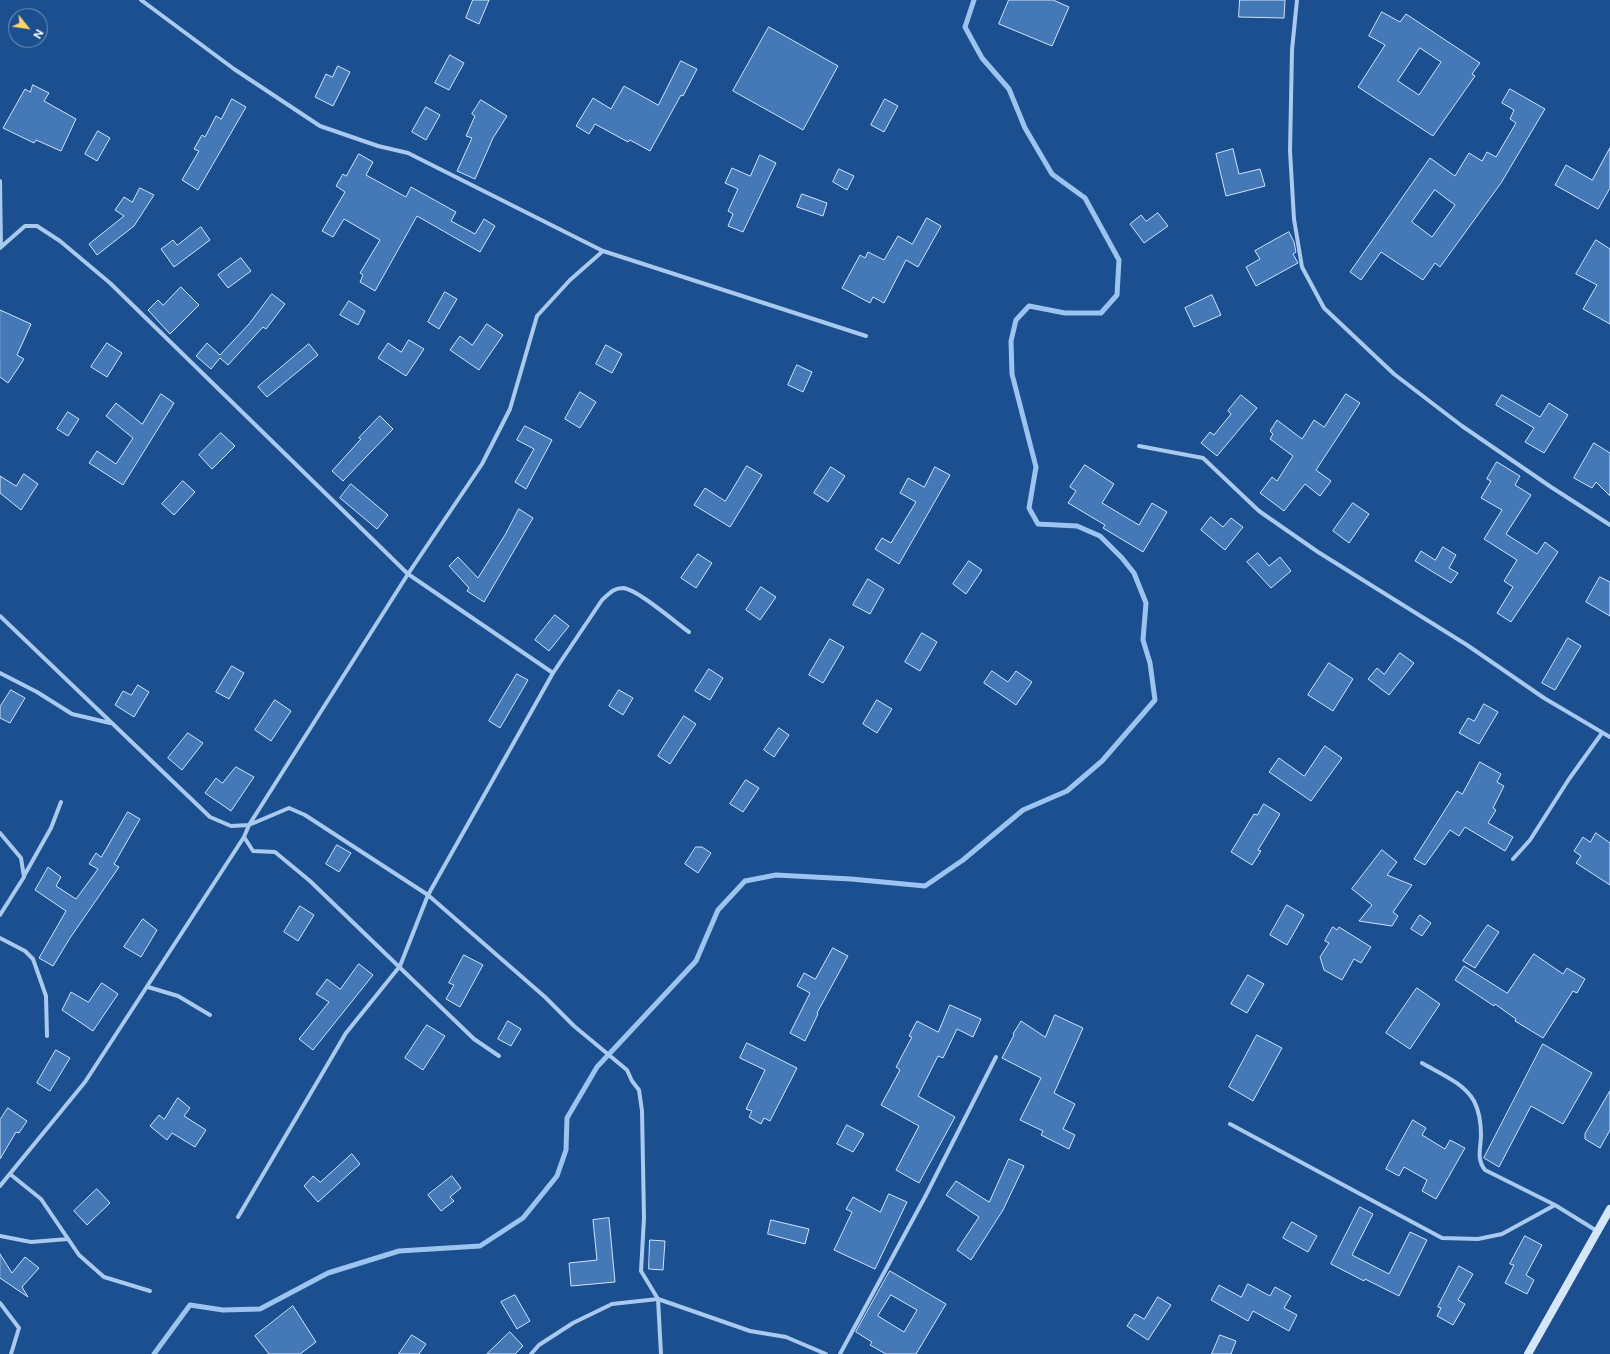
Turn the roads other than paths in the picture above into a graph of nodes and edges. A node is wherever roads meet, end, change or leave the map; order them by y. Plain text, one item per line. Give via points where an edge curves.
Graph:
1 (141, 0) edge
2 (1297, 0) edge
3 (0, 181) edge
4 (0, 248) edge
5 (603, 251) junction
6 (866, 336) dead end
7 (1139, 446) dead end
8 (1610, 525) edge
9 (408, 574) junction
10 (0, 616) edge
11 (688, 632) dead end
12 (0, 673) edge
13 (553, 673) junction
14 (111, 723) junction
15 (1602, 733) junction
16 (1610, 737) edge
17 (61, 802) dead end
18 (249, 825) junction
19 (0, 833) edge
20 (244, 837) junction
21 (1513, 859) dead end
22 (24, 877) junction
23 (428, 895) junction
24 (0, 915) edge
25 (0, 938) edge
26 (400, 966) junction
27 (148, 987) junction
28 (210, 1015) dead end
29 (47, 1036) dead end
30 (499, 1056) dead end
31 (996, 1057) dead end
32 (1422, 1063) dead end
33 (1230, 1124) dead end
34 (10, 1174) junction
35 (0, 1186) edge
36 (1555, 1205) junction
37 (1610, 1210) edge
38 (238, 1217) dead end
39 (1598, 1231) junction
40 (0, 1236) edge
41 (68, 1240) junction
42 (150, 1291) dead end
43 (658, 1299) junction
44 (0, 1303) edge
45 (11, 1354) edge
46 (531, 1354) edge
47 (661, 1354) edge
48 (826, 1354) edge
49 (840, 1354) edge
50 (1528, 1354) edge

1 - 5 street via 234,69 320,126 408,154
2 - 8 street via 1292,50 1290,151 1294,218 1302,267 1324,308 1394,374 1462,426
3 - 4 street
4 - 9 street via 25,226 37,226 60,241 110,283
5 - 6 street
5 - 9 street via 570,280 537,316 510,409 482,464
7 - 15 street via 1202,458 1259,511 1298,538
9 - 13 street
9 - 18 street
10 - 14 street
11 - 13 street via 636,594 624,588 612,590 602,600
12 - 14 street via 72,714
13 - 23 street
14 - 18 street via 210,817 231,826
15 - 16 street
15 - 21 street via 1530,840
17 - 22 street via 51,828
18 - 20 street
18 - 23 street via 289,808 305,815
19 - 22 street via 21,858
20 - 26 street via 253,851 275,852 310,881
20 - 27 street
22 - 24 street
23 - 26 street
23 - 43 street via 627,1070 639,1090 642,1111 644,1211 641,1271
25 - 29 street via 25,951 33,959 46,996
26 - 30 street via 474,1039
26 - 38 street via 346,1033
27 - 28 street via 178,996
27 - 34 street via 85,1082
31 - 49 street
32 - 36 street via 1459,1085 1473,1100 1479,1115 1481,1165 1485,1170
33 - 36 street via 1442,1238 1478,1239 1502,1234
34 - 35 street
34 - 41 street via 41,1199
36 - 39 street
37 - 39 main road
39 - 50 main road
40 - 41 street via 31,1242
41 - 42 street via 78,1255 104,1277
43 - 46 street via 612,1304 573,1323 539,1345
43 - 47 street
43 - 48 street via 750,1331 786,1337
44 - 45 street via 19,1328

